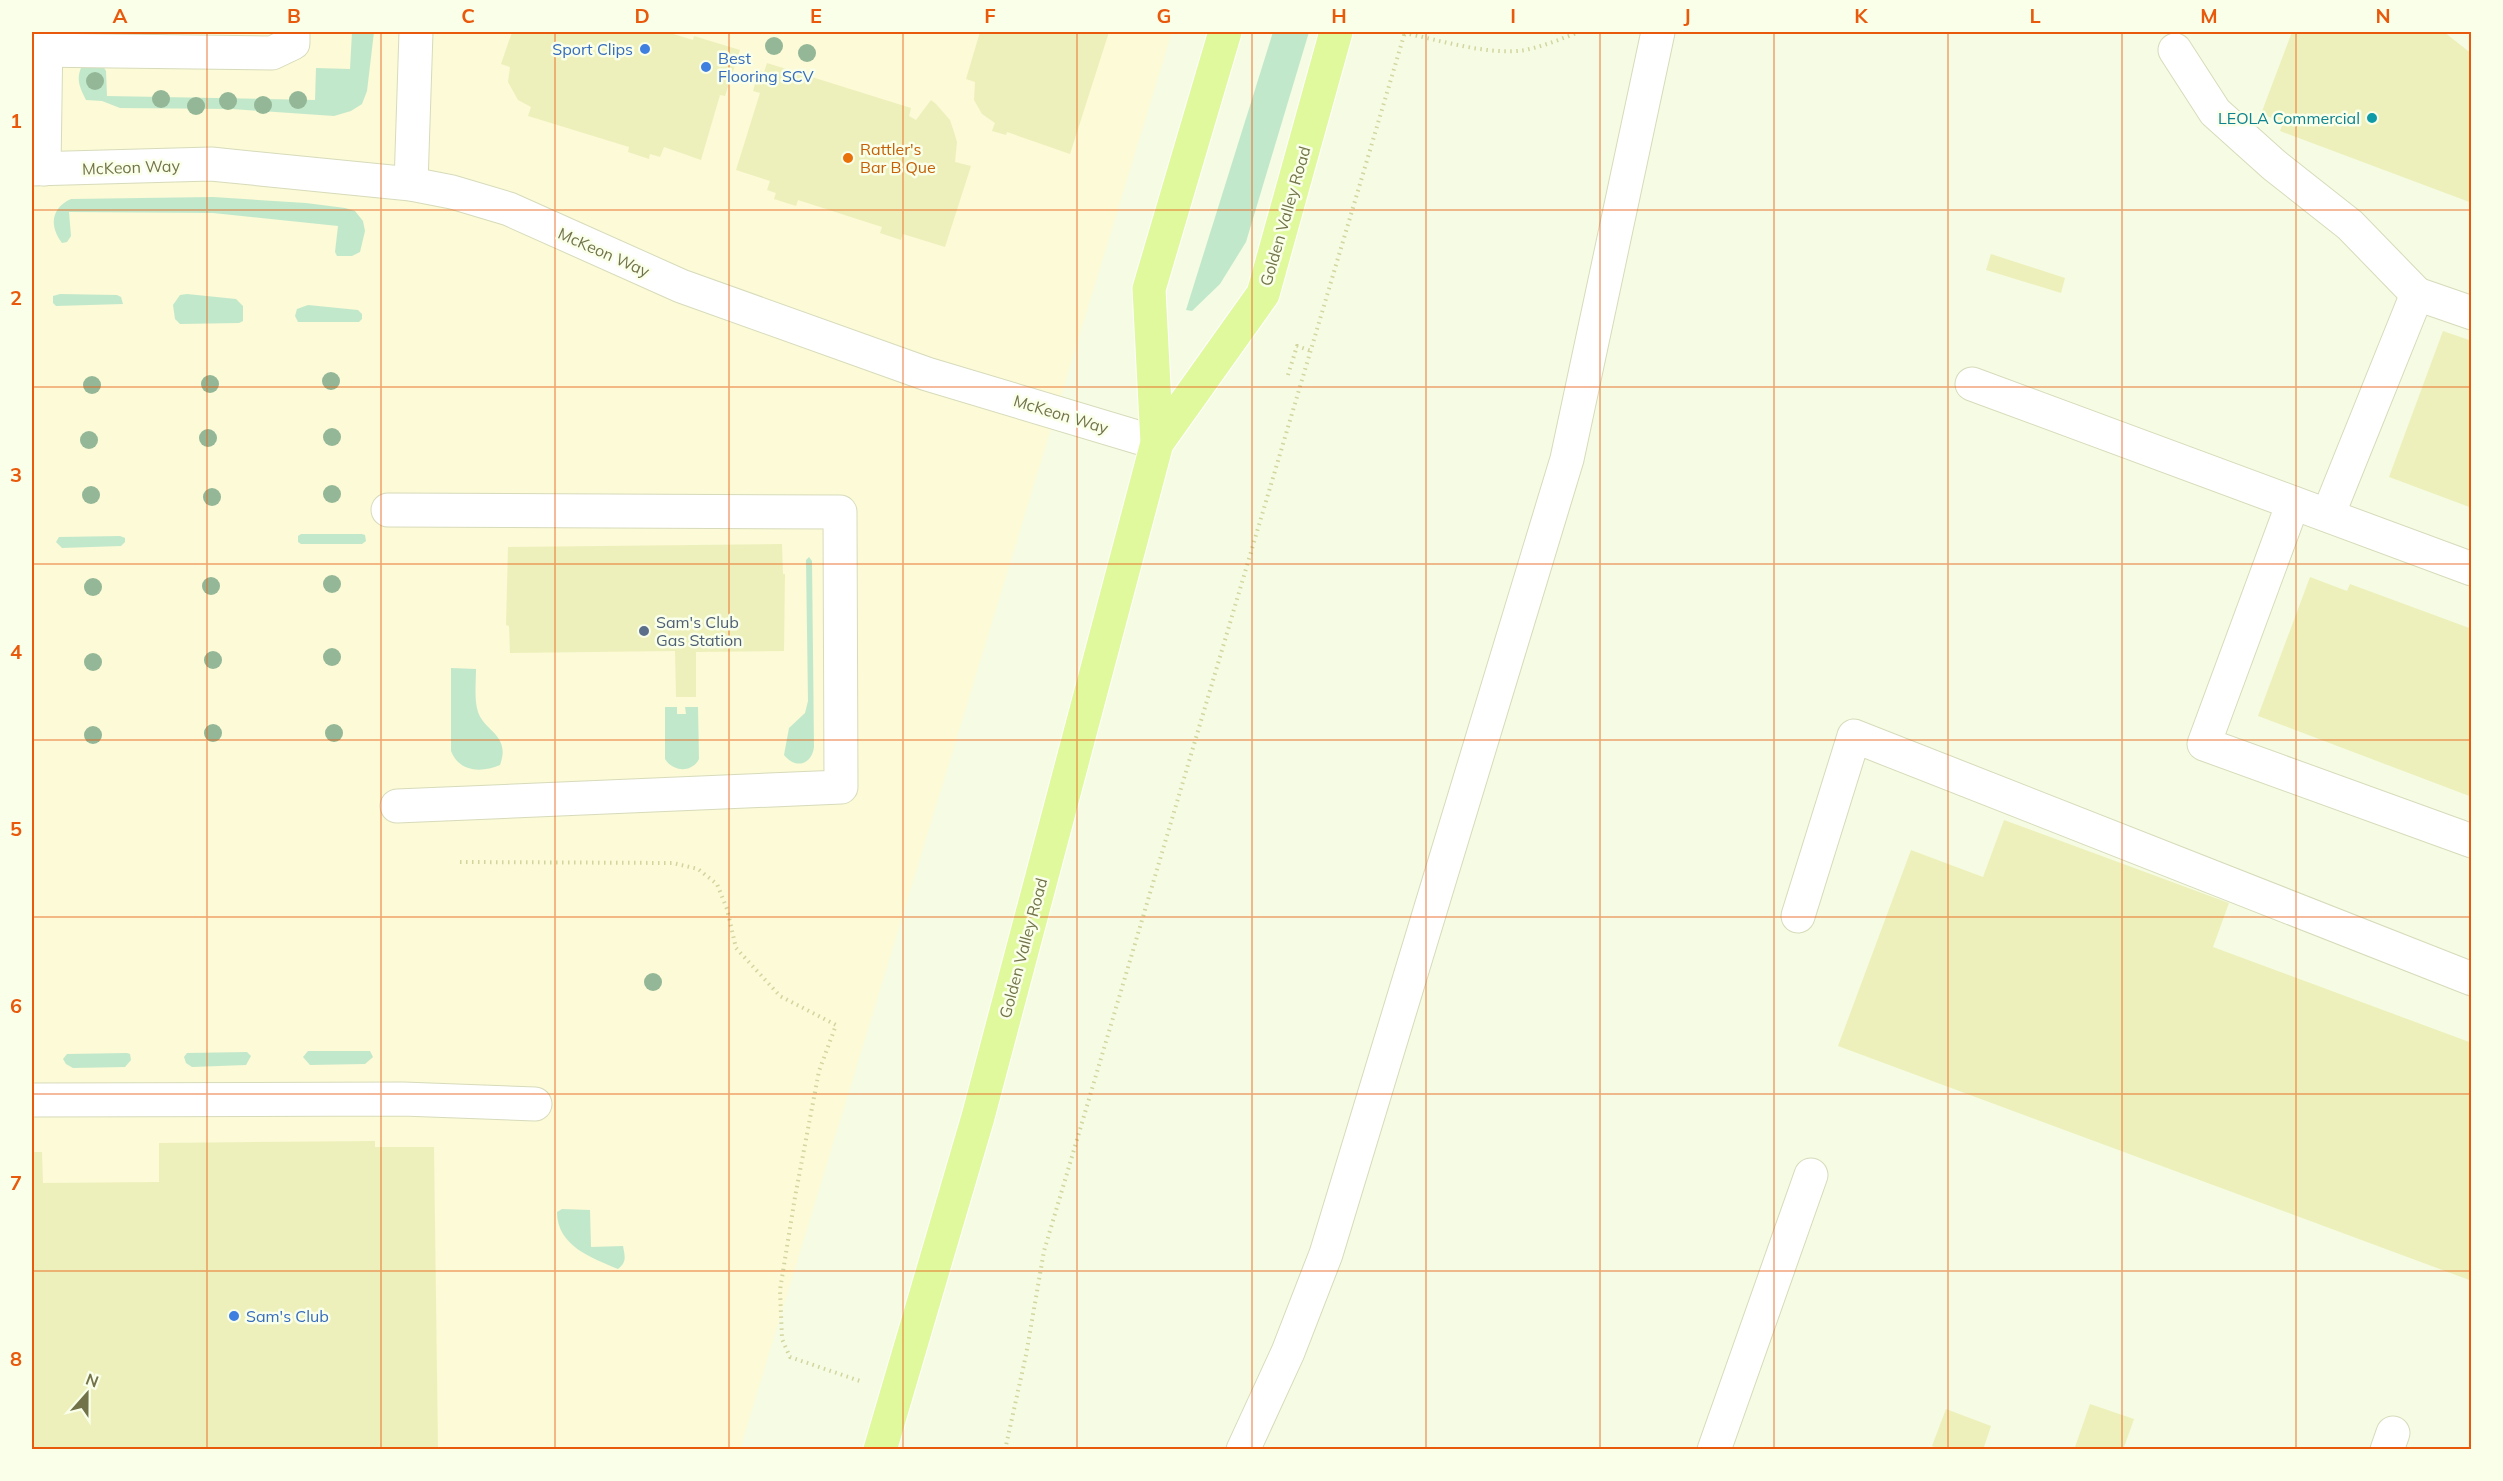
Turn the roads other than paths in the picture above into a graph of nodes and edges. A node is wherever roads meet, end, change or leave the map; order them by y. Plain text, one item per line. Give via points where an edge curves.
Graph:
1 (293, 32) edge
2 (416, 32) edge
3 (1225, 32) edge
4 (1336, 32) edge
5 (1658, 32) edge
6 (41, 44) edge
7 (2175, 50) dead end
8 (38, 169) edge
9 (411, 184) junction
10 (2417, 294) junction
11 (2472, 313) edge
12 (1972, 384) dead end
13 (1157, 443) junction
14 (2293, 503) junction
15 (388, 510) dead end
16 (2328, 515) junction
17 (2472, 569) edge
18 (397, 806) dead end
19 (2472, 842) edge
20 (1798, 916) dead end
21 (2472, 979) edge
22 (32, 1100) edge
23 (535, 1104) dead end
24 (1811, 1175) dead end
25 (880, 1449) edge
26 (1243, 1449) edge
27 (1714, 1449) edge

1 - 6 street via 293,43 272,53
2 - 9 street
3 - 13 main road, Golden Valley Road via 1149,289
4 - 13 main road, Golden Valley Road via 1263,294
5 - 26 street via 1567,459 1326,1254 1288,1352
6 - 8 street
7 - 10 street via 2215,112 2350,225
8 - 9 street, McKeon Way via 211,164
9 - 13 street, McKeon Way via 509,209 681,286 916,370
10 - 11 street
10 - 16 street
12 - 14 street
13 - 25 main road, Golden Valley Road via 978,1117
14 - 16 street
14 - 19 street via 2204,744
15 - 18 street via 840,512 841,787
16 - 17 street
20 - 21 street via 1854,736
22 - 23 street via 403,1099
24 - 27 street

